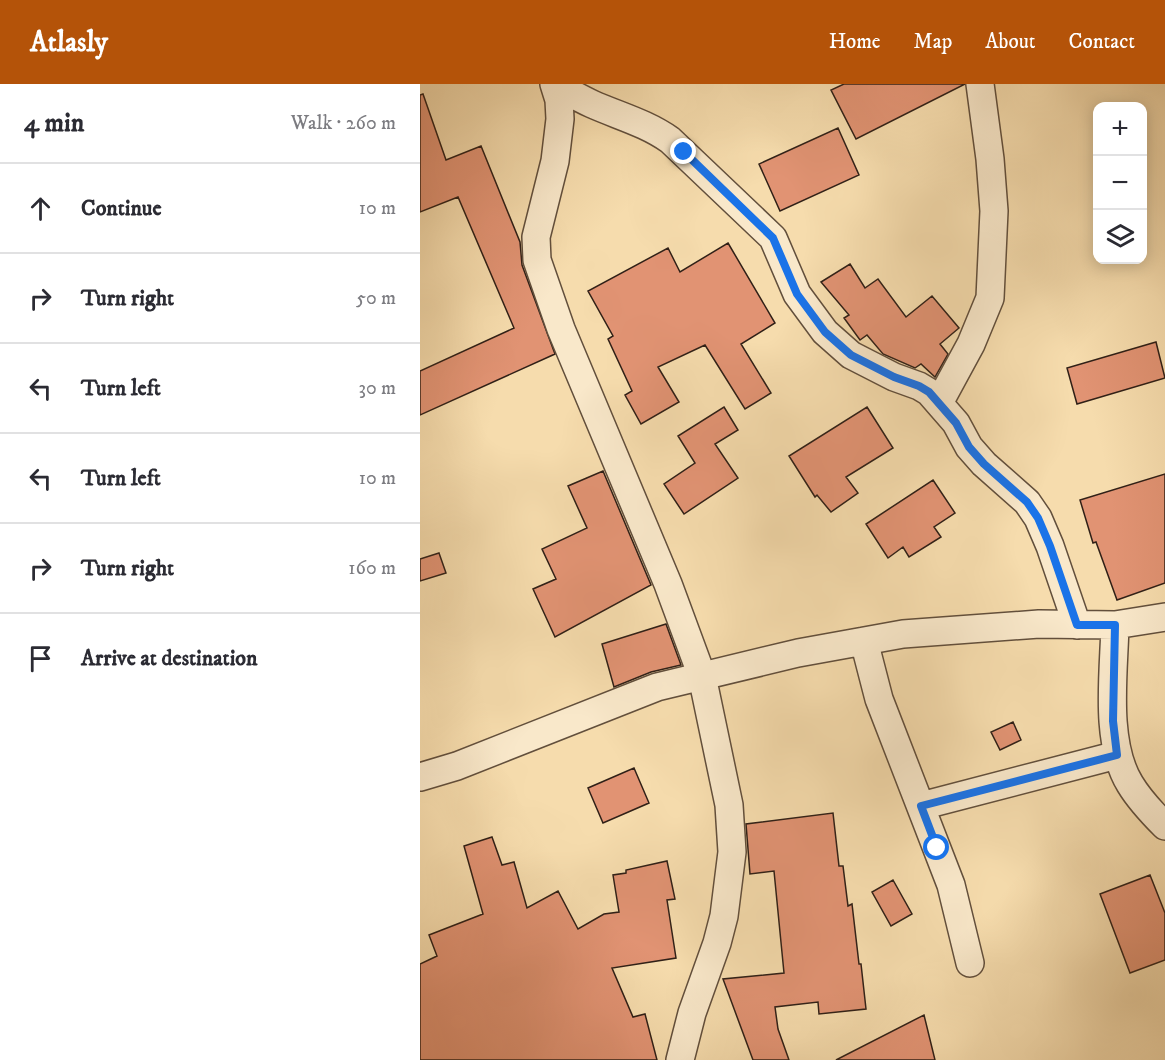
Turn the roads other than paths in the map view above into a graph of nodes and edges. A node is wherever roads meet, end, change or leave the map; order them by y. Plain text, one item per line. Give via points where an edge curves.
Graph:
1 (980, 84) edge
2 (939, 403) junction
3 (1165, 617) edge
4 (1077, 625) junction
5 (1115, 625) junction
6 (864, 642) junction
7 (702, 676) junction
8 (1117, 755) junction
9 (420, 777) edge
10 (921, 806) junction
11 (1165, 826) edge
12 (970, 963) dead end
13 (680, 1060) edge

1 - 2 street via 994,211 990,298 971,344
2 - 4 street via 969,447 1027,502 1038,518
2 - 7 street via 919,386 851,355 825,332 797,294 773,238 670,140 554,84 560,118 555,161 536,237 537,260 561,329 668,584
3 - 5 street
4 - 5 street
4 - 6 street via 973,628
5 - 8 street via 1113,721
6 - 7 street
6 - 10 street via 879,699
7 - 9 street via 657,687
7 - 13 street via 729,805 732,852 724,916
8 - 10 street
8 - 11 street via 1128,782
10 - 12 street via 951,885

